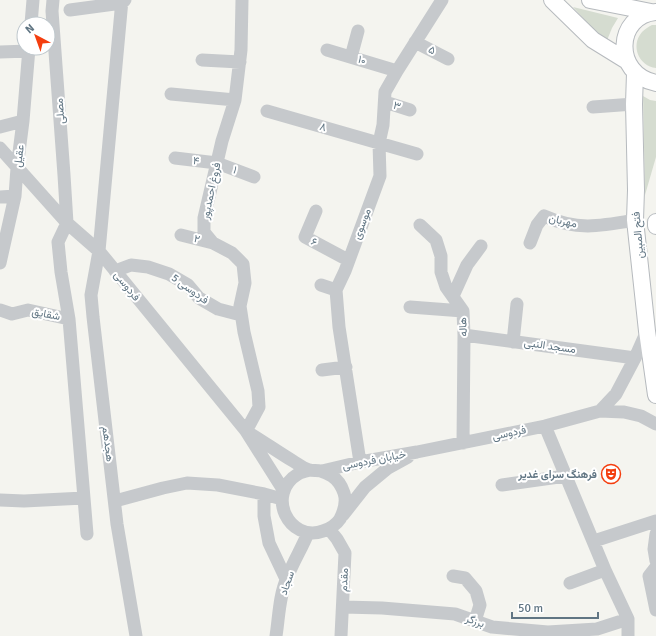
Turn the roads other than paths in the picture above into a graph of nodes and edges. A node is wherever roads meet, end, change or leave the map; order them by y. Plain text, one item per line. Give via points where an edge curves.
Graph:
1 (33, 0) edge
2 (53, 0) edge
3 (242, 0) edge
4 (442, 0) edge
5 (552, 0) edge
6 (590, 0) edge
7 (123, 1) edge
8 (615, 3) edge
9 (70, 10) dead end
10 (654, 12) edge
11 (32, 16) edge
12 (358, 31) dead end
13 (415, 42) junction
14 (328, 50) dead end
15 (16, 51) edge
16 (0, 52) edge
17 (28, 56) edge
18 (350, 57) junction
19 (448, 59) dead end
20 (202, 60) dead end
21 (240, 62) junction
22 (631, 67) junction
23 (397, 71) junction
24 (656, 82) edge
25 (171, 94) dead end
26 (235, 100) junction
27 (385, 102) junction
28 (634, 104) junction
29 (593, 107) dead end
30 (410, 110) dead end
31 (268, 111) dead end
32 (23, 121) junction
33 (0, 127) edge
34 (379, 143) junction
35 (0, 148) edge
36 (417, 154) dead end
37 (175, 158) dead end
38 (217, 163) junction
39 (17, 168) junction
40 (254, 177) dead end
41 (15, 196) junction
42 (0, 197) edge
43 (316, 211) dead end
44 (635, 220) junction
45 (656, 222) edge
46 (67, 223) junction
47 (420, 226) dead end
48 (656, 226) edge
49 (181, 235) dead end
50 (213, 243) junction
51 (530, 243) dead end
52 (480, 246) dead end
53 (99, 251) junction
54 (348, 260) junction
55 (0, 263) edge
56 (115, 271) junction
57 (321, 285) dead end
58 (336, 290) junction
59 (453, 296) junction
60 (517, 304) dead end
61 (410, 307) dead end
62 (0, 310) edge
63 (462, 311) junction
64 (241, 315) junction
65 (69, 319) junction
66 (647, 331) junction
67 (464, 335) junction
68 (513, 342) junction
69 (635, 358) junction
70 (346, 367) junction
71 (322, 370) dead end
72 (656, 395) edge
73 (600, 411) junction
74 (656, 424) edge
75 (545, 426) junction
76 (246, 431) junction
77 (463, 443) junction
78 (416, 452) junction
79 (360, 462) junction
80 (316, 471) junction
81 (566, 476) junction
82 (502, 486) dead end
83 (264, 494) junction
84 (283, 495) junction
85 (84, 498) junction
86 (0, 500) edge
87 (115, 501) junction
88 (656, 521) edge
89 (334, 525) junction
90 (308, 533) junction
91 (87, 534) dead end
92 (656, 534) edge
93 (594, 542) junction
94 (656, 561) edge
95 (656, 567) edge
96 (605, 570) junction
97 (453, 576) dead end
98 (286, 579) junction
99 (570, 584) dead end
100 (343, 607) junction
101 (656, 610) edge
102 (628, 619) junction
103 (474, 621) junction
104 (597, 632) edge
105 (564, 633) edge
106 (136, 636) edge
107 (276, 636) edge
108 (341, 636) edge
109 (628, 636) edge

1 - 11 street
2 - 46 street, مصلی
3 - 21 street, فروغ احمدپور
4 - 13 street, موسوی
5 - 22 main road via 593,40
6 - 8 main road
7 - 9 street
7 - 53 street, هجدهم
8 - 10 main road
10 - 22 main road, فتح المبین via 640,17 625,37 624,49
12 - 18 street
13 - 19 street, ۵
13 - 23 street, موسوی
14 - 18 street, ۱۰
15 - 16 street
17 - 32 street, عقیل
18 - 23 street, ۱۰
20 - 21 street
21 - 26 street, فروغ احمدپور
22 - 24 main road via 644,79
22 - 28 main road, فتح المبین
23 - 27 street, موسوی via 385,92
25 - 26 street
26 - 38 street, فروغ احمدپور
27 - 30 street, ۳
27 - 34 street, موسوی
28 - 29 street
28 - 44 main road, فتح المبین
31 - 34 street, ۸
32 - 33 street
32 - 39 street, عقیل
34 - 36 street
34 - 54 street, موسوی via 380,176
35 - 39 street, فردوسی
37 - 38 street, ۴
38 - 40 street, ۱
38 - 50 street, فروغ احمدپور via 204,218 204,232
39 - 41 street, عقیل
39 - 46 street, فردوسی
41 - 42 street
41 - 55 street, عقیل
43 - 54 street, ۶ via 305,237
44 - 51 street, مهربان via 576,226 544,216 537,224
44 - 66 main road, فتح المبین
45 - 48 main road, فتح المبین
46 - 53 street, فردوسی
46 - 65 street via 58,242
47 - 59 street, هاله via 436,240 441,256 441,272 446,287
49 - 50 street, ۲
50 - 64 street via 232,253 243,264 245,283 240,306
52 - 59 street via 467,265
53 - 56 street, فردوسی
53 - 87 street, هجدهم via 92,295 93,317
54 - 58 street, موسوی
56 - 64 street, 5 فردوسی via 132,265 169,274 188,285 199,298 218,309
56 - 76 street, فردوسی
57 - 58 street
58 - 70 street, موسوی
59 - 63 street, هاله
60 - 68 street
61 - 63 street
62 - 65 street, شقایق via 12,314 28,310
63 - 67 street, هاله
64 - 76 street via 258,391 259,407
65 - 85 street
66 - 69 street
66 - 72 main road, فتح المبین
67 - 68 street, مسجد النبی
67 - 77 street, هاله
68 - 69 street, مسجد النبی
69 - 73 street via 616,394
70 - 71 street
70 - 79 street, موسوی
73 - 74 street via 624,412 641,416
73 - 75 street, فردوسی
75 - 77 street, فردوسی
75 - 81 street
76 - 80 street
76 - 84 street
77 - 78 street, فردوسی
78 - 79 street, خیابان فردوسی
78 - 89 street, خیابان فردوسی via 388,468 365,487
79 - 80 street, خیابان فردوسی
80 - 84 street via 299,474 290,481
80 - 89 street via 333,476 341,486 345,498 344,510
81 - 82 street
81 - 93 street
83 - 84 street
83 - 87 street via 218,485 187,483
83 - 98 street via 264,516 269,543
84 - 90 street via 283,511 289,521 297,529
85 - 86 street
85 - 91 street
87 - 106 street, هجدهم
88 - 93 street
89 - 90 street via 319,533
89 - 100 street, مقدم via 337,539 346,553
90 - 98 street, سجاد
92 - 94 street
93 - 96 street
95 - 101 street via 649,576
96 - 99 street
96 - 102 street
97 - 103 street via 465,578 476,591 480,605
98 - 107 street, سجاد
100 - 103 street, برزگر via 455,614
100 - 108 street, مقدم
102 - 104 street, برزگر
102 - 109 street
103 - 105 street, برزگر via 492,627
104 - 105 street, برزگر

